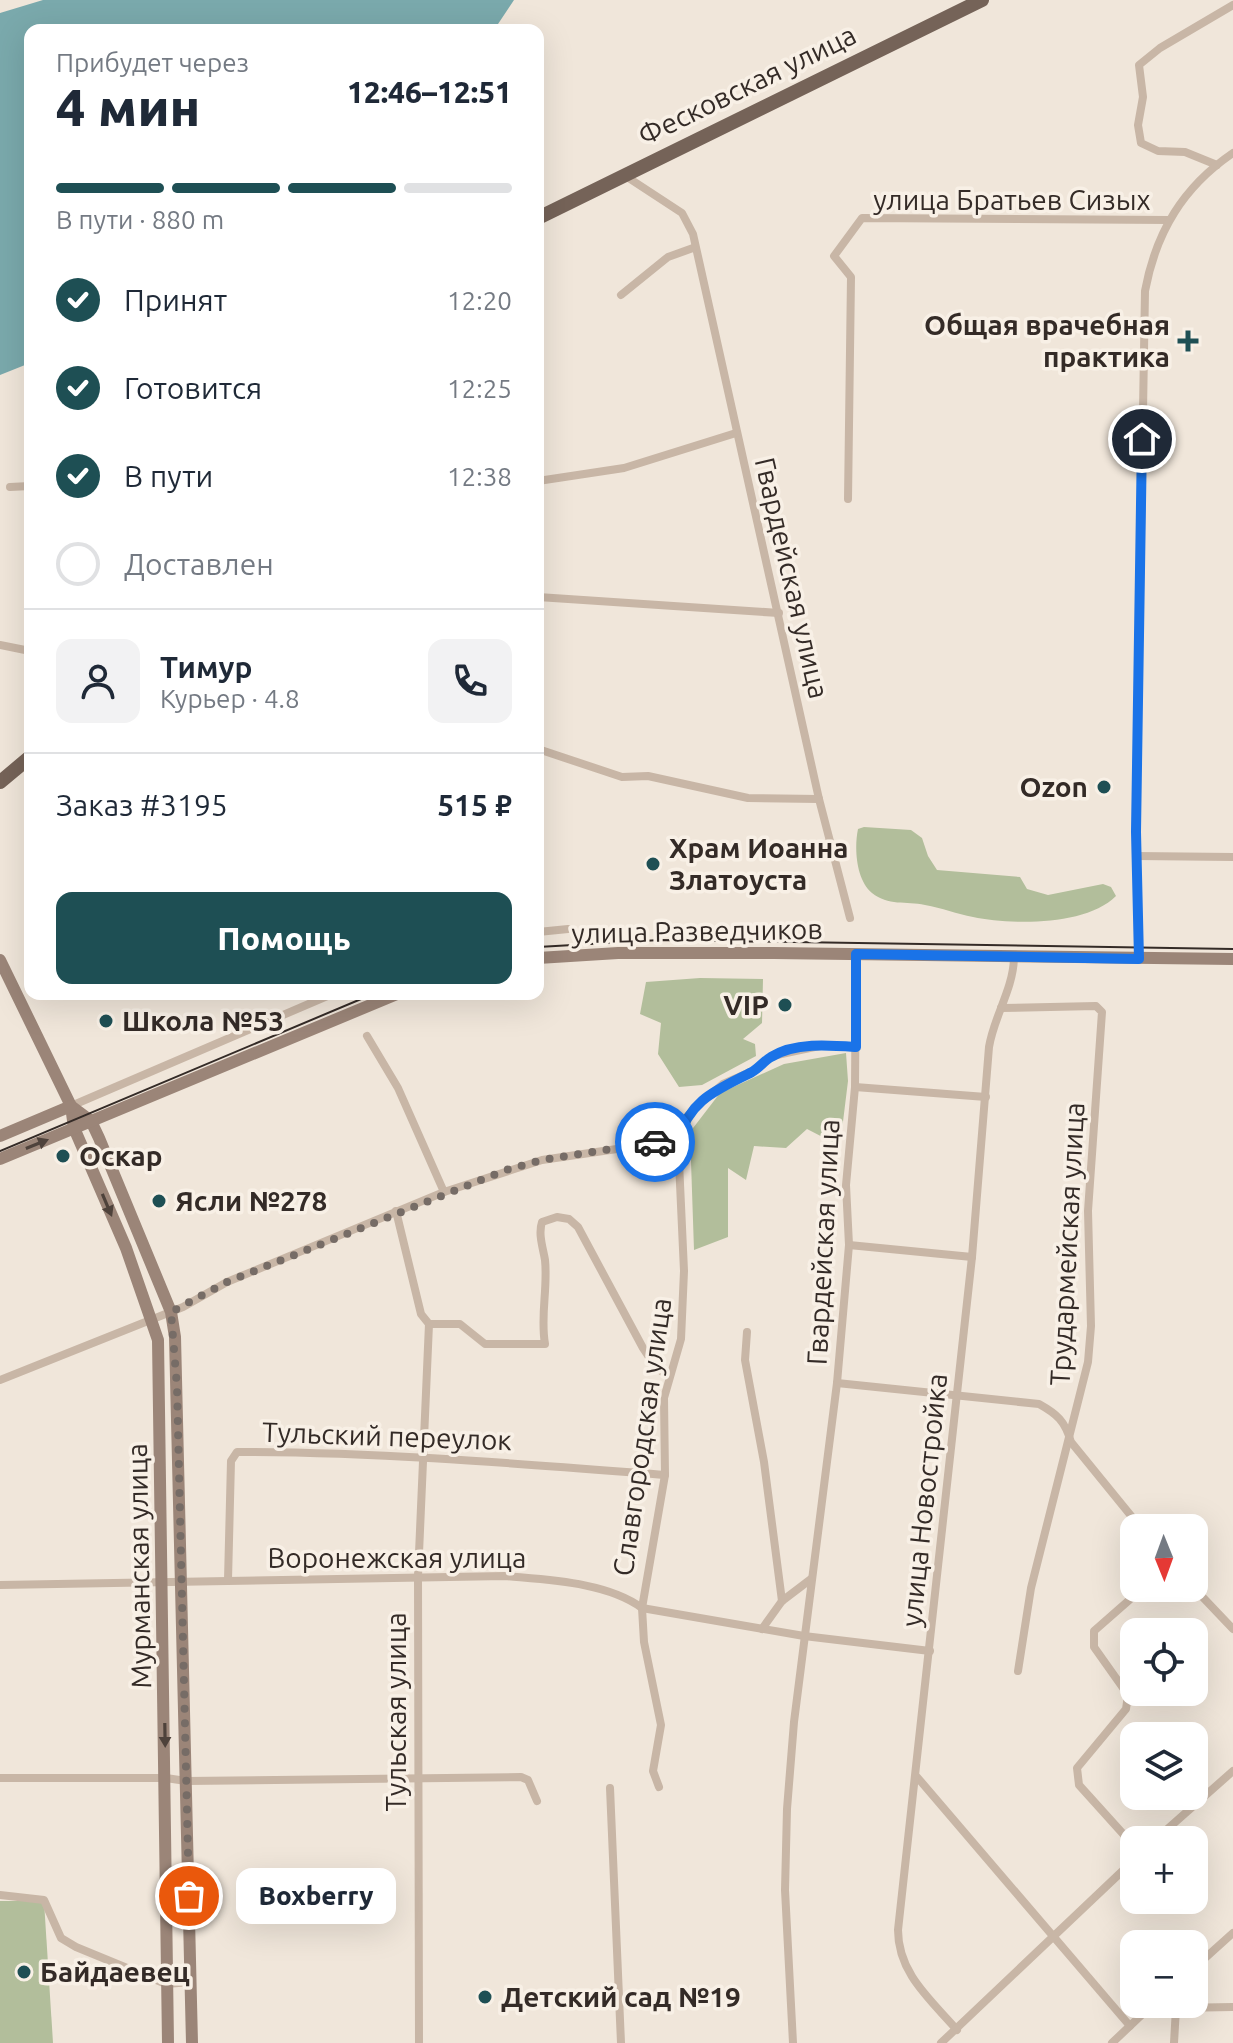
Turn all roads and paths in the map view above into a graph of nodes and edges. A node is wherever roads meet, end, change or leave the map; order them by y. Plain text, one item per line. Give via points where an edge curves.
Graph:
1 (982, 0) edge
2 (1233, 5) edge
3 (1233, 153) edge
4 (1217, 165) junction
5 (622, 174) junction
6 (544, 215) edge
7 (1168, 220) junction
8 (693, 248) junction
9 (621, 295) dead end
10 (736, 433) junction
11 (544, 480) edge
12 (24, 486) edge
13 (10, 487) dead end
14 (848, 499) dead end
15 (544, 597) edge
16 (779, 613) junction
17 (0, 645) edge
18 (24, 650) edge
19 (544, 751) edge
20 (24, 762) edge
21 (0, 782) edge
22 (819, 799) junction
23 (1136, 856) junction
24 (1233, 857) edge
25 (850, 918) dead end
26 (568, 929) dead end
27 (544, 931) edge
28 (856, 954) junction
29 (544, 958) edge
30 (1014, 958) junction
31 (1139, 959) junction
32 (1233, 959) edge
33 (0, 960) edge
34 (318, 1000) edge
35 (383, 1000) edge
36 (1001, 1008) junction
37 (367, 1036) dead end
38 (856, 1047) junction
39 (855, 1087) junction
40 (986, 1097) junction
41 (71, 1106) junction
42 (91, 1121) junction
43 (74, 1128) junction
44 (0, 1136) edge
45 (678, 1140) junction
46 (0, 1159) edge
47 (444, 1192) junction
48 (396, 1211) junction
49 (849, 1245) junction
50 (972, 1257) junction
51 (171, 1312) junction
52 (153, 1318) junction
53 (429, 1324) junction
54 (747, 1332) dead end
55 (669, 1377) junction
56 (0, 1380) edge
57 (837, 1383) junction
58 (957, 1394) junction
59 (1071, 1442) junction
60 (424, 1458) junction
61 (665, 1475) junction
62 (1130, 1514) edge
63 (418, 1576) junction
64 (811, 1579) junction
65 (228, 1580) junction
66 (161, 1581) junction
67 (181, 1581) junction
68 (0, 1585) edge
69 (782, 1601) junction
70 (1127, 1602) edge
71 (1207, 1602) edge
72 (642, 1608) junction
73 (762, 1629) junction
74 (1233, 1629) edge
75 (804, 1636) junction
76 (930, 1651) junction
77 (1018, 1671) dead end
78 (1233, 1771) edge
79 (917, 1777) junction
80 (0, 1778) edge
81 (166, 1778) junction
82 (419, 1778) junction
83 (186, 1781) junction
84 (659, 1787) dead end
85 (610, 1788) dead end
86 (537, 1801) dead end
87 (1171, 1826) edge
88 (1120, 1830) edge
89 (1120, 1873) edge
90 (0, 1895) edge
91 (1233, 1933) edge
92 (1056, 1935) junction
93 (1208, 1955) edge
94 (191, 1982) junction
95 (166, 1984) junction
96 (1208, 2007) edge
97 (1233, 2007) edge
98 (1138, 2018) edge
99 (1174, 2018) edge
100 (1130, 2026) junction
101 (957, 2030) junction
102 (168, 2043) edge
103 (192, 2043) edge
104 (419, 2043) edge
105 (621, 2043) edge
106 (793, 2043) edge
107 (941, 2043) edge
108 (1112, 2043) edge
109 (1174, 2043) edge

1 - 5 main road, Фесковская улица
2 - 4 street via 1139,65 1141,143
3 - 4 street
4 - 7 street
5 - 6 main road, Фесковская улица
5 - 8 street, Фесковская улица via 682,213 693,234
7 - 14 street, улица Братьев Сизых via 862,218 834,256 851,277
7 - 23 street via 1152,259 1144,308
8 - 9 street via 668,257
8 - 10 street, Гвардейская улица
10 - 11 street via 624,468
10 - 16 street, Гвардейская улица
12 - 13 street
15 - 16 street
16 - 22 street, Гвардейская улица
17 - 18 street
19 - 22 street via 622,777 648,776 748,798
20 - 21 main road
22 - 25 street, Гвардейская улица
23 - 24 street
23 - 31 street
26 - 27 street, улица Разведчиков
28 - 29 main road, улица Разведчиков
28 - 30 main road, улица Разведчиков
28 - 38 street, Гвардейская улица
30 - 31 main road, улица Разведчиков
30 - 36 street, улица Новостройка
31 - 32 main road, улица Разведчиков
33 - 41 main road, Мурманская улица
34 - 41 street
35 - 42 main road
36 - 40 street, улица Новостройка via 992,1031
36 - 59 street, Трудармейская улица via 1096,1006 1102,1012 1088,1211 1091,1326
37 - 47 street via 398,1088
38 - 39 street, Гвардейская улица
38 - 45 street via 824,1045 772,1056 723,1084 696,1107
39 - 40 street
39 - 49 street, Гвардейская улица via 846,1185
40 - 50 street, улица Новостройка
41 - 42 main road, Мурманская улица
41 - 43 main road, Мурманская улица
41 - 44 main road
42 - 43 main road
42 - 51 main road, Мурманская улица
46 -> 43 main road
43 -> 52 main road, Мурманская улица
45 - 47 street via 542,1160
45 - 55 street, Славгородская улица via 684,1290 681,1339
47 - 48 street
48 - 51 street via 227,1282
48 - 53 street, Тульская улица via 421,1314
49 - 50 street
49 - 57 street, Гвардейская улица
50 - 58 street, улица Новостройка
51 - 52 street
51 - 67 main road, Мурманская улица
52 - 56 street
52 - 66 main road, Мурманская улица via 161,1387
53 - 55 street via 460,1324 485,1344 545,1344 546,1264 540,1229 542,1222 569,1219 643,1348
53 - 60 street, Тульская улица
54 - 69 street via 745,1360
55 - 61 street, Славгородская улица
57 - 58 street
57 - 64 street, Гвардейская улица
58 - 59 street via 1039,1404 1066,1425
58 - 76 street, улица Новостройка
59 - 62 street
59 - 77 street, Трудармейская улица via 1031,1588
60 - 61 street, Тульский переулок
60 - 63 street, Тульская улица
60 - 65 street, Тульский переулок via 337,1452 231,1455
61 - 72 street, Славгородская улица
63 - 65 street, Воронежская улица
63 - 72 street, Воронежская улица via 558,1582 625,1597
63 - 82 street, Тульская улица
64 - 69 street
64 - 75 street, Гвардейская улица
65 - 67 street, Воронежская улица
66 - 67 street, Воронежская улица
66 - 68 street, Воронежская улица
66 -> 81 main road, Мурманская улица
67 - 83 main road, Мурманская улица
69 - 73 street
70 - 88 street via 1094,1631 1094,1647 1128,1695 1126,1709 1077,1768 1079,1785
71 - 74 street
72 - 73 street, Воронежская улица
72 - 84 street, Славгородская улица via 661,1725 653,1771
73 - 75 street, Воронежская улица
75 - 76 street, Воронежская улица
75 - 106 street, Гвардейская улица via 786,1836
76 - 79 street, улица Новостройка
78 - 87 street
79 - 92 street
79 - 101 street, улица Новостройка via 899,1952 906,1971
80 - 81 street
81 - 83 street
81 - 95 main road, Мурманская улица
82 - 83 street
82 - 86 street via 521,1777 528,1780
82 - 104 street, Тульская улица
83 - 94 main road, Мурманская улица
85 - 105 street
89 - 92 street
90 - 95 street via 44,1900 61,1938
91 - 93 street
92 - 100 street
92 - 101 street
94 - 95 street
94 - 103 main road, Мурманская улица
95 - 102 main road, Мурманская улица
96 - 97 street
98 - 100 street
99 - 109 street
100 - 108 street
101 - 107 street

